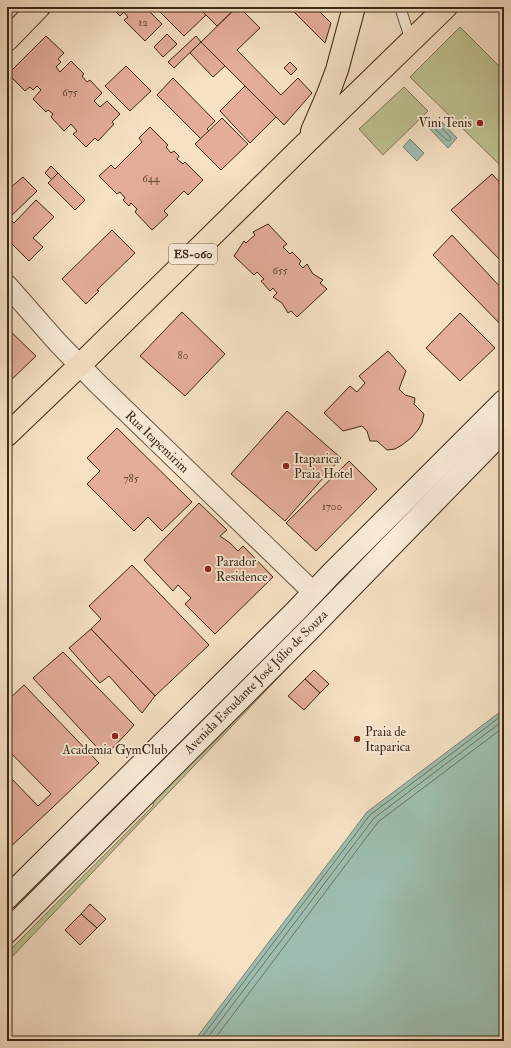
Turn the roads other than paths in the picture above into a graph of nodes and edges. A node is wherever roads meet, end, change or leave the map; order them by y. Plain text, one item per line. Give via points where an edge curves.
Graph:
1 (39, 7) edge
2 (354, 7) edge
3 (400, 7) edge
4 (446, 7) edge
5 (7, 40) edge
6 (411, 41) junction
7 (306, 143) junction
8 (7, 285) edge
9 (79, 366) junction
10 (504, 402) edge
11 (504, 430) edge
12 (7, 435) edge
13 (314, 593) junction
14 (7, 898) edge
15 (7, 932) edge

1 - 5 main road
2 - 7 main road, ES-060 via 337,70
3 - 6 lane
4 - 6 main road, ES-060
6 - 7 main road, ES-060
7 - 9 main road, ES-060
8 - 9 street, Rua Itapemirim
9 - 12 main road, ES-060
9 - 13 street, Rua Itapemirim
10 - 13 street, Avenida Estudante José Júlio de Souza
11 - 15 street, Avenida Estudante José Júlio de Souza via 311,628
13 - 14 street, Avenida Estudante José Júlio de Souza

